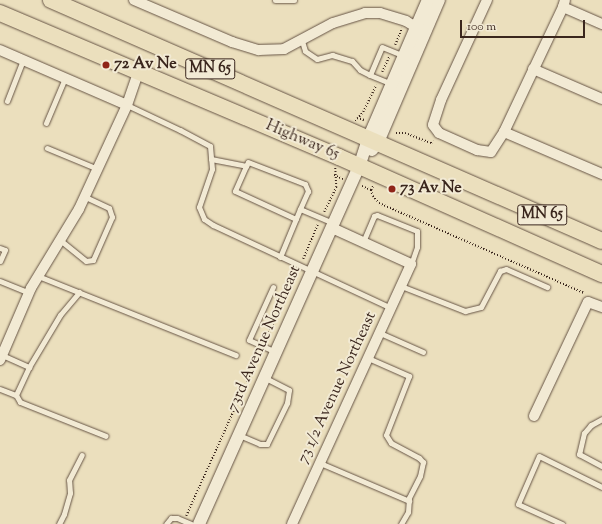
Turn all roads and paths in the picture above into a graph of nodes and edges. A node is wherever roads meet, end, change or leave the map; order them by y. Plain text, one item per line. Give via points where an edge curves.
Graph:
1 (51, 0) edge
2 (134, 0) edge
3 (276, 0) edge
4 (294, 0) edge
5 (428, 0) edge
6 (440, 0) edge
7 (488, 0) edge
8 (564, 4) edge
9 (0, 13) edge
10 (602, 24) edge
11 (420, 30) junction
12 (302, 41) junction
13 (0, 50) edge
14 (404, 56) junction
15 (23, 60) junction
16 (533, 69) junction
17 (139, 71) junction
18 (370, 75) junction
19 (65, 78) junction
20 (392, 84) junction
21 (602, 99) edge
22 (7, 101) dead end
23 (127, 105) junction
24 (46, 123) dead end
25 (504, 132) junction
26 (396, 133) dead end
27 (439, 133) junction
28 (373, 141) junction
29 (47, 148) dead end
30 (211, 159) junction
31 (246, 166) junction
32 (360, 167) junction
33 (98, 169) junction
34 (602, 174) edge
35 (371, 190) dead end
36 (85, 196) junction
37 (300, 209) junction
38 (296, 219) junction
39 (333, 226) junction
40 (60, 240) junction
41 (602, 241) edge
42 (364, 242) junction
43 (0, 248) edge
44 (280, 257) junction
45 (0, 261) edge
46 (411, 264) junction
47 (313, 272) junction
48 (602, 274) edge
49 (38, 276) junction
50 (0, 281) edge
51 (401, 286) junction
52 (273, 287) dead end
53 (547, 287) dead end
54 (79, 292) junction
55 (29, 294) junction
56 (588, 302) junction
57 (602, 307) edge
58 (391, 308) junction
59 (380, 333) junction
60 (277, 352) junction
61 (423, 352) dead end
62 (236, 355) dead end
63 (1, 358) edge
64 (368, 358) junction
65 (29, 367) junction
66 (265, 378) junction
67 (0, 389) edge
68 (16, 395) junction
69 (534, 416) dead end
70 (602, 419) edge
71 (239, 435) junction
72 (106, 436) dead end
73 (82, 455) dead end
74 (320, 463) junction
75 (602, 466) edge
76 (602, 487) edge
77 (409, 501) junction
78 (59, 524) edge
79 (166, 524) edge
80 (191, 524) edge
81 (199, 524) edge
82 (292, 524) edge
83 (401, 524) edge
84 (562, 524) edge

1 - 28 highway, Highway 65 / MN 65
2 - 12 street via 232,42 259,50 284,48
3 - 4 lane
5 - 11 street, 73rd Avenue Northeast
6 - 11 street, 73rd Avenue Northeast
7 - 27 street via 433,124
8 - 10 street
8 - 16 street
9 - 17 highway, Highway 65 / MN 65
11 - 12 street via 406,21 380,13 365,13 333,23
11 - 14 street, 73rd Avenue Northeast
11 - 28 street, 73rd Avenue Northeast
12 - 18 lane via 305,51 317,58 332,55 352,60 360,70
13 - 15 street
14 - 18 lane via 382,47
14 - 20 street, 73rd Avenue Northeast
15 - 19 street
15 - 22 lane
16 - 21 street
16 - 25 street
17 - 23 street
17 - 32 highway, Highway 65 / MN 65
18 - 20 lane
19 - 23 street
19 - 24 lane
20 - 28 street, 73rd Avenue Northeast
23 - 30 lane via 210,146
23 - 33 street
25 - 27 street via 491,152 477,150
25 - 34 street
26 - 27 path via 405,133 431,143
28 - 32 street, 73rd Avenue Northeast
28 - 41 highway, Highway 65 / MN 65
29 - 33 lane
30 - 31 lane
30 - 44 lane via 212,169 199,207 204,219 212,226
31 - 37 lane via 248,162 305,184 308,190
31 - 38 lane via 235,191
32 - 39 street, 73rd Avenue Northeast
32 - 48 highway, Highway 65 / MN 65
33 - 36 street
35 - 56 path via 379,203 586,294
36 - 40 street
36 - 40 lane via 109,208 112,217 93,260 86,261
37 - 38 lane
37 - 39 lane
38 - 44 lane
39 - 42 street
39 - 47 street, 73rd Avenue Northeast
40 - 49 street
42 - 46 street
42 - 46 lane via 374,216 377,215 417,231
43 - 45 lane via 5,250
44 - 47 lane
46 - 51 street, 73 1/2 Avenue Northeast
47 - 58 lane
47 - 60 street, 73rd Avenue Northeast
49 - 54 lane
49 - 55 street
50 - 55 lane
51 - 53 lane via 465,311 481,307 500,271 506,269
51 - 58 street, 73 1/2 Avenue Northeast
52 - 60 lane via 249,340
54 - 62 lane
54 - 65 lane via 60,315
55 - 63 street
56 - 57 street
56 - 69 street
58 - 59 street, 73 1/2 Avenue Northeast
59 - 61 lane
59 - 64 street, 73 1/2 Avenue Northeast
60 - 66 street, 73rd Avenue Northeast
63 - 65 lane
64 - 74 street, 73 1/2 Avenue Northeast
64 - 77 lane via 409,376 386,435 391,443 423,462
65 - 68 lane
66 - 71 street, 73rd Avenue Northeast
66 - 71 lane via 289,390 287,403 267,444 260,444
67 - 68 lane
68 - 72 lane via 20,402
70 - 75 lane via 590,425 584,433 579,454
71 - 81 street, 73rd Avenue Northeast
73 - 78 lane via 69,480 70,493
74 - 77 lane
74 - 82 street, 73 1/2 Avenue Northeast
76 - 84 lane via 539,456 518,504
77 - 83 lane via 408,512
79 - 80 lane via 171,518 177,518

